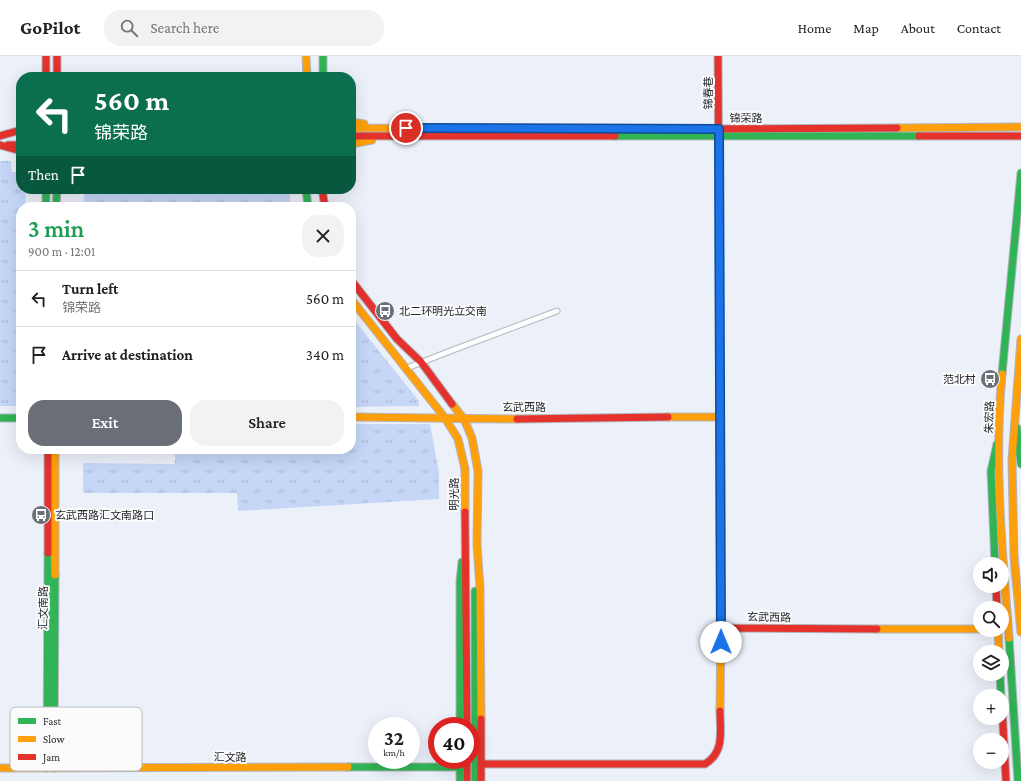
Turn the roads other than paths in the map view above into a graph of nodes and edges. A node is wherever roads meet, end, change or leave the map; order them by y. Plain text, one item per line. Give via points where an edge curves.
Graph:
1 (46, 56) edge
2 (57, 56) edge
3 (306, 56) edge
4 (323, 56) edge
5 (718, 56) edge
6 (46, 72) edge
7 (57, 72) edge
8 (306, 72) edge
9 (323, 72) edge
10 (356, 123) edge
11 (1021, 127) edge
12 (356, 128) edge
13 (392, 128) junction
14 (16, 131) edge
15 (719, 133) junction
16 (0, 136) edge
17 (16, 136) edge
18 (356, 136) edge
19 (389, 136) junction
20 (1021, 136) edge
21 (356, 143) edge
22 (0, 145) edge
23 (16, 145) edge
24 (16, 150) edge
25 (1021, 173) edge
26 (356, 286) edge
27 (356, 305) edge
28 (557, 311) dead end
29 (1021, 339) edge
30 (421, 362) junction
31 (407, 368) junction
32 (720, 417) junction
33 (0, 418) edge
34 (16, 418) edge
35 (356, 418) edge
36 (445, 418) junction
37 (464, 419) junction
38 (1016, 421) junction
39 (999, 438) junction
40 (48, 454) edge
41 (54, 454) edge
42 (1021, 464) edge
43 (465, 538) junction
44 (477, 545) junction
45 (995, 557) edge
46 (721, 628) junction
47 (973, 629) edge
48 (1021, 632) edge
49 (50, 707) edge
50 (52, 707) edge
51 (460, 717) edge
52 (467, 717) edge
53 (1003, 725) edge
54 (428, 763) edge
55 (481, 764) junction
56 (142, 767) edge
57 (460, 769) edge
58 (467, 769) edge
59 (460, 781) edge
60 (467, 781) edge
61 (475, 781) edge
62 (481, 781) edge
63 (1006, 781) edge
64 (1018, 781) edge

1 - 6 main road
2 - 7 main road
3 - 8 main road
4 - 9 main road
5 - 15 main road, 锦春巷
10 - 13 main road
11 - 15 main road, 锦荣路
12 - 13 main road, 锦荣路
13 - 15 main road, 锦荣路
14 - 16 main road
15 - 19 main road, 锦荣路
15 - 20 main road, 锦荣路
15 - 32 main road
16 - 17 main road
18 - 19 main road, 锦荣路
19 - 21 main road
22 - 23 main road
22 - 24 main road
25 - 39 main road, 朱宏路 via 1000,400
26 - 30 main road via 398,339
27 - 31 main road, 明光路
28 - 30 street
29 - 38 main road
30 - 31 street
30 - 37 main road
31 - 36 main road, 明光路
32 - 37 main road, 玄武西路
32 - 46 main road
33 - 34 main road
35 - 36 main road, 玄武西路
36 - 37 main road, 玄武西路
36 - 43 main road, 明光路 via 458,439 465,469
37 - 44 main road via 472,438 478,472
38 - 42 main road
38 - 48 main road via 1012,460 1014,556
39 - 45 main road via 991,471
39 - 64 main road, 朱宏路 via 1000,521
40 - 49 main road, 汇文南路
41 - 50 main road, 汇文南路
43 - 51 main road via 460,581
43 - 52 main road, 明光路
44 - 55 main road via 480,588
44 - 61 main road
46 - 47 main road, 玄武西路
46 - 55 main road via 720,740 719,752 714,759 705,764
53 - 63 main road
54 - 56 main road, 汇文路
55 - 62 main road
57 - 59 main road
58 - 60 main road

